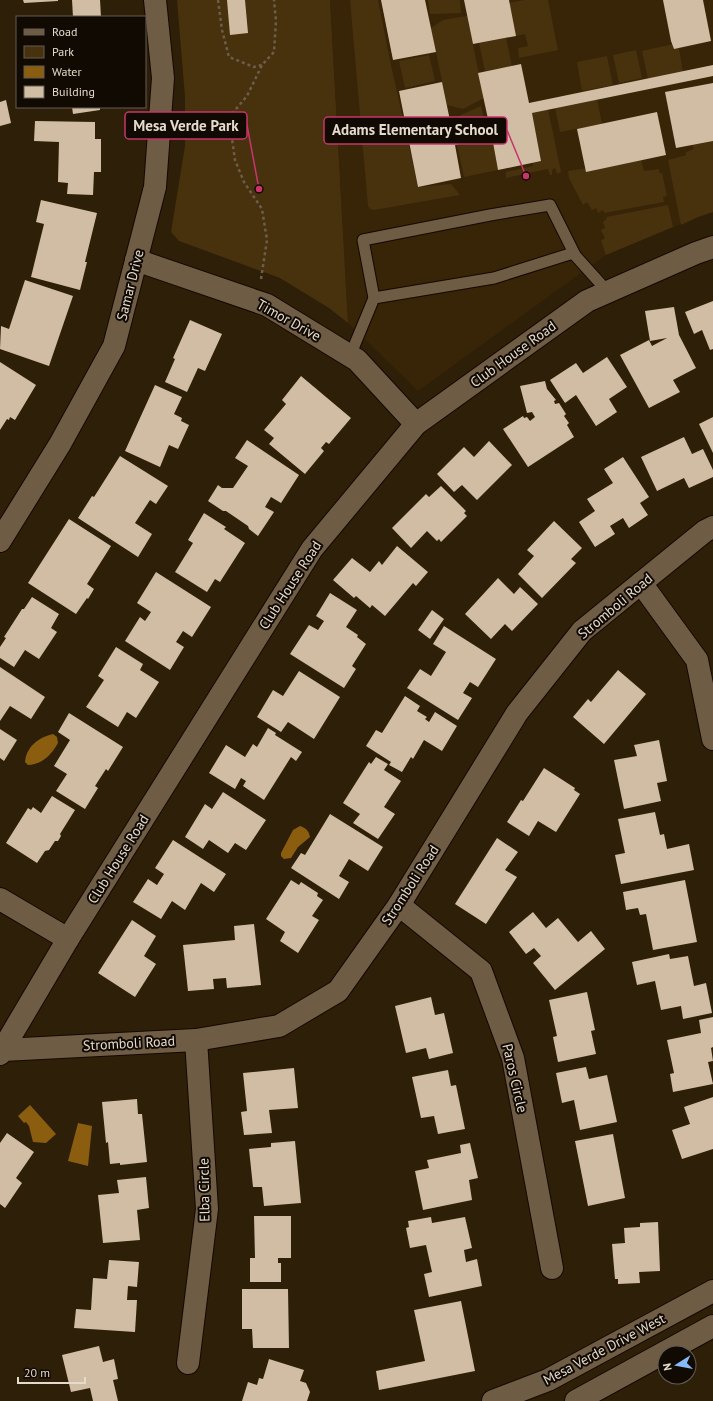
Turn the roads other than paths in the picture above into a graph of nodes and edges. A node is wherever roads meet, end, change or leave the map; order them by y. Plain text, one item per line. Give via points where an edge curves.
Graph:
1 (155, 0) edge
2 (713, 247) edge
3 (575, 255) junction
4 (136, 260) junction
5 (608, 292) junction
6 (374, 298) junction
7 (350, 356) junction
8 (416, 424) junction
9 (713, 527) edge
10 (0, 541) edge
11 (642, 583) junction
12 (713, 739) edge
13 (0, 899) edge
14 (400, 905) junction
15 (68, 939) junction
16 (196, 1040) junction
17 (2, 1052) edge
18 (552, 1268) dead end
19 (713, 1291) edge
20 (713, 1326) edge
21 (188, 1363) dead end
22 (493, 1401) edge
23 (576, 1401) edge

1 - 4 street, Samar Drive via 163,78 154,187
2 - 5 street, Club House Road
3 - 5 lane
3 - 6 lane via 573,253 494,278
3 - 6 lane via 550,205 363,240
4 - 7 street, Timor Drive via 267,305
4 - 10 street, Samar Drive via 114,346 60,444
5 - 8 street, Club House Road via 587,301
6 - 7 lane
7 - 8 street, Timor Drive via 357,360
8 - 15 street, Club House Road via 312,549
9 - 11 street, Stromboli Road
11 - 12 street via 697,660
11 - 14 street, Stromboli Road via 582,630 517,713
13 - 15 street
14 - 16 street, Stromboli Road via 338,992 279,1026
14 - 18 street, Paros Circle via 481,971 513,1058
15 - 17 street, Club House Road
16 - 17 street, Stromboli Road
16 - 21 street, Elba Circle via 208,1210
19 - 22 street, Mesa Verde Drive West via 548,1380
20 - 23 street

